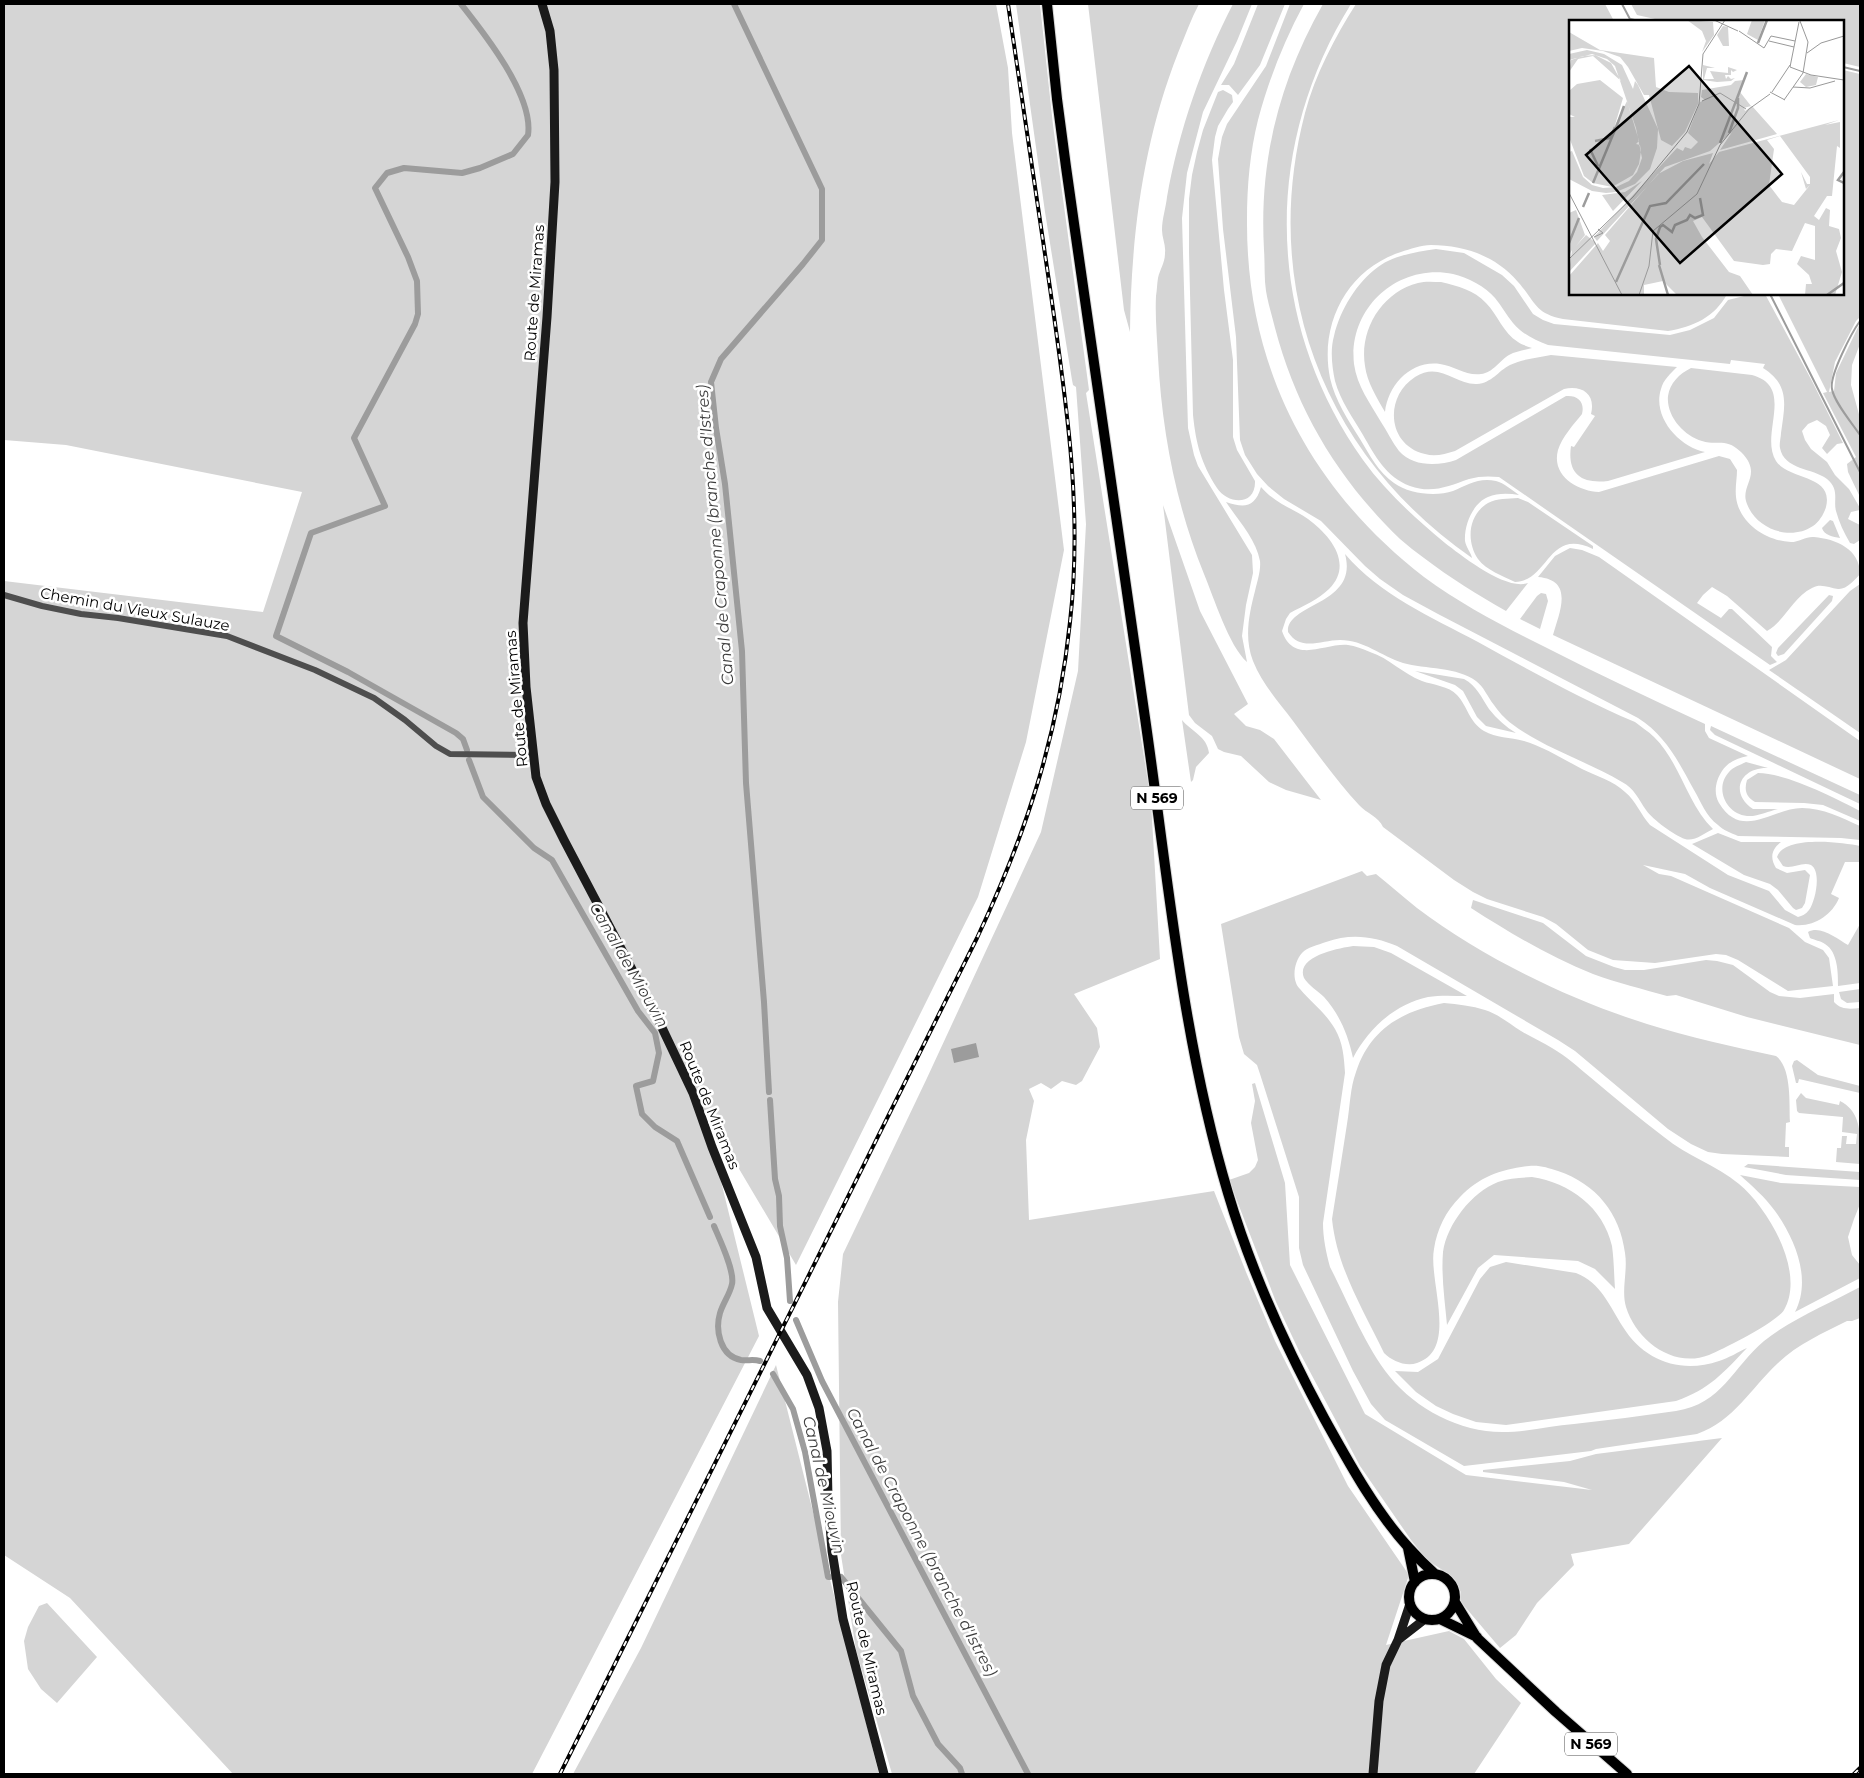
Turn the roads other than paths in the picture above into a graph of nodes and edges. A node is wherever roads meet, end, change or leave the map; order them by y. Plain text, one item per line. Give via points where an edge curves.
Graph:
1 (542, 4) edge
2 (1047, 4) edge
3 (4, 595) edge
4 (532, 755) junction
5 (1408, 1548) junction
6 (1435, 1574) junction
7 (1414, 1582) junction
8 (1455, 1602) junction
9 (1410, 1604) junction
10 (1425, 1619) junction
11 (1440, 1619) junction
12 (1477, 1638) junction
13 (1398, 1640) junction
14 (884, 1774) edge
15 (1372, 1774) edge
16 (1627, 1774) edge

1 - 4 main road, Route de Miramas via 550,31 554,70 555,182 548,317 523,623
2 - 5 main road, N 569 via 1062,138 1170,891 1191,1030 1213,1138 1249,1255 1292,1356 1334,1437
3 - 4 street, Chemin du Vieux Sulauze via 81,614 228,636 315,670 374,698 450,754
4 - 14 main road, Route de Miramas via 546,804 655,1012 693,1093 756,1257 767,1308 807,1374 819,1408 828,1451 832,1551 843,1619
5 - 6 main road, N 569
5 - 7 main road, N 569
6 - 7 main road via 1420,1577
6 - 8 main road via 1449,1581
7 - 9 main road via 1410,1589
8 - 11 main road
8 - 12 main road, N 569
9 - 10 main road
9 - 13 main road
10 - 11 main road
10 - 13 main road
11 - 12 main road, N 569
12 - 16 main road, N 569
13 - 15 main road via 1386,1665 1379,1701

